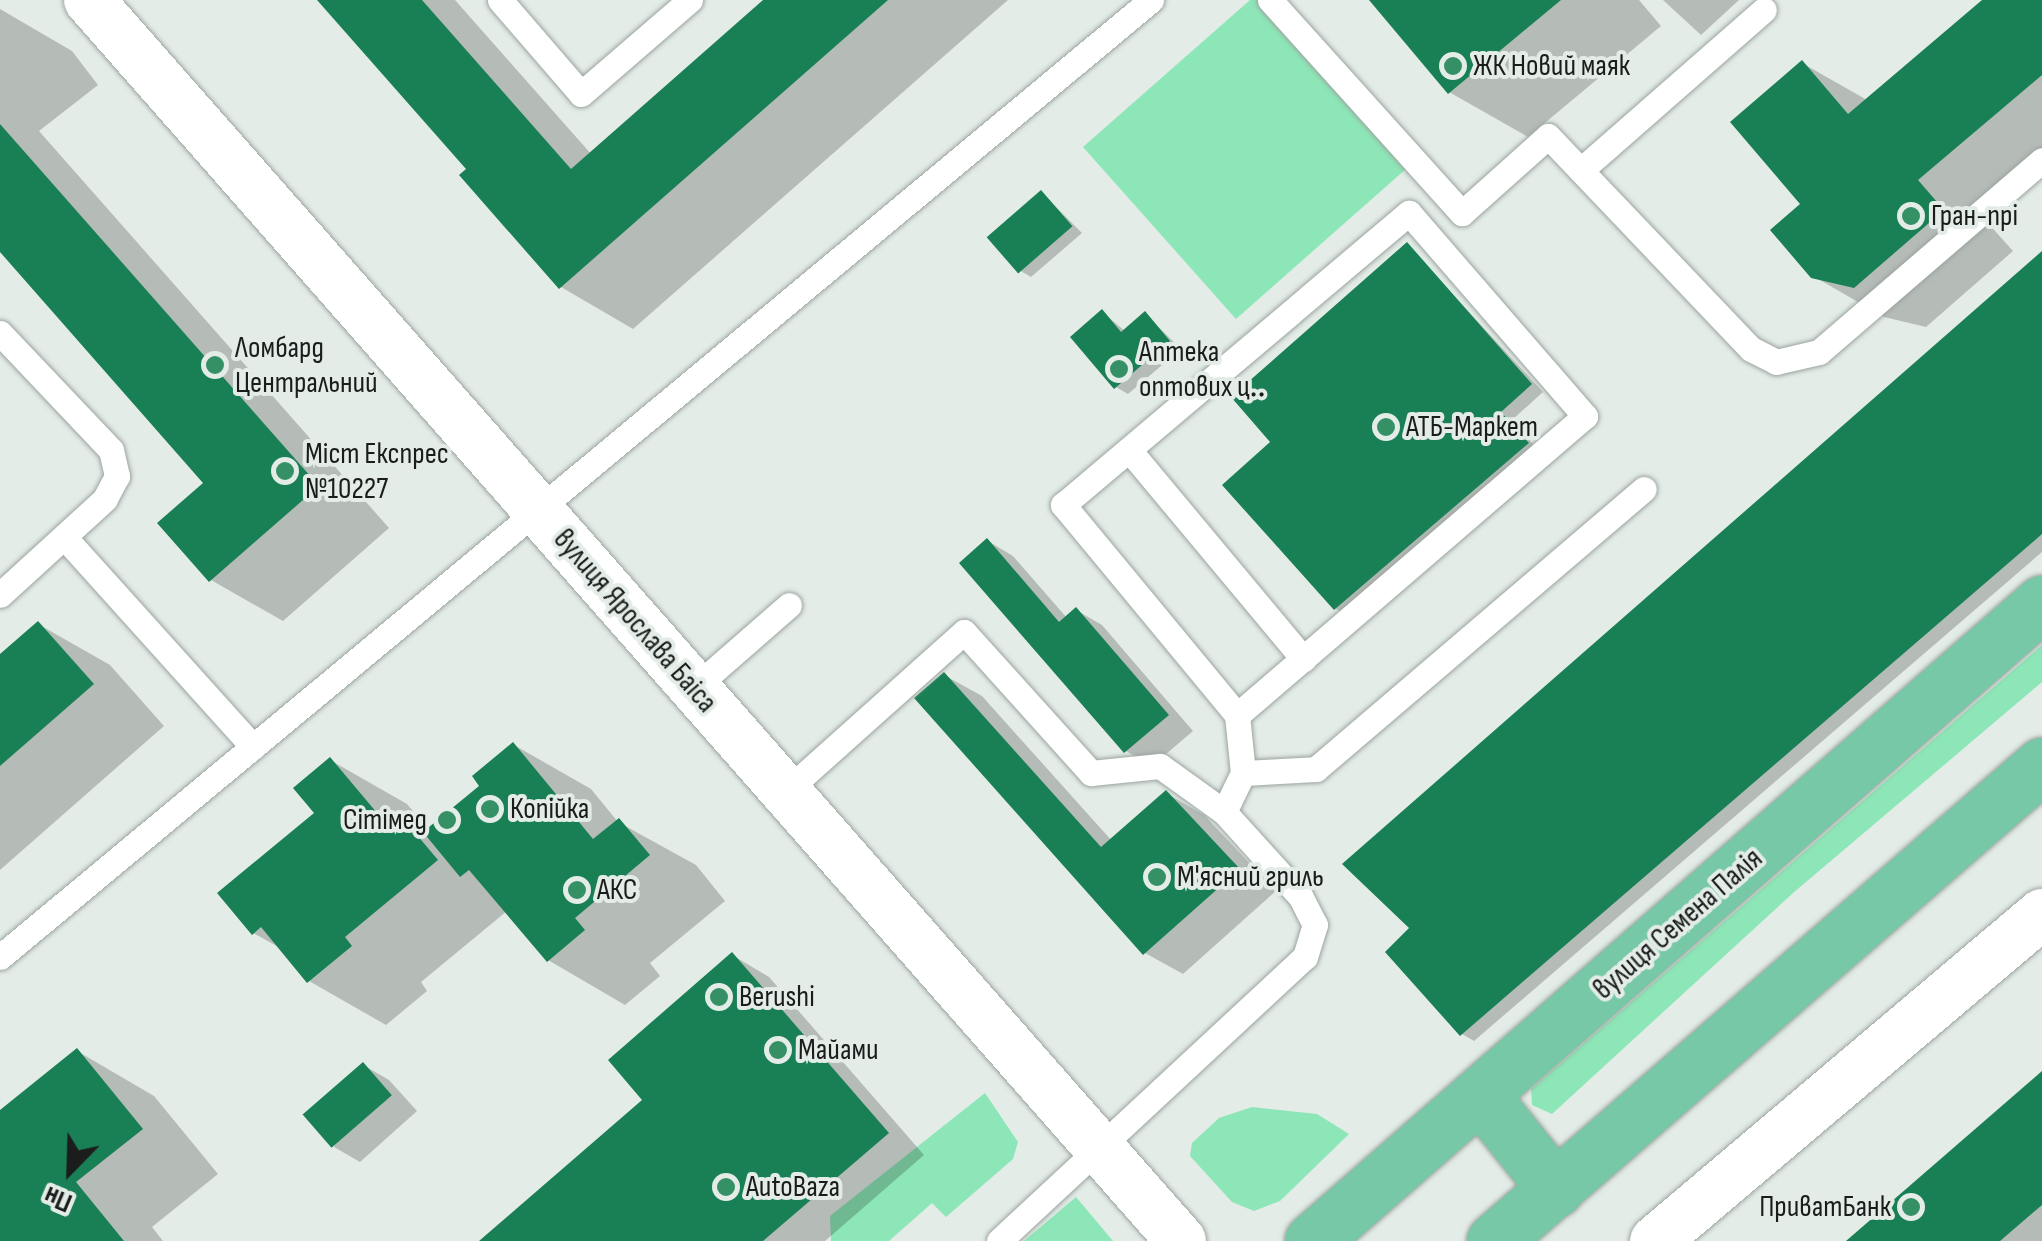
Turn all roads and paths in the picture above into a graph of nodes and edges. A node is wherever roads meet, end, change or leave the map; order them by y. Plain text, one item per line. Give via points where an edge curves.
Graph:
1 (90, 0) edge
2 (500, 0) edge
3 (690, 0) edge
4 (1151, 0) edge
5 (1270, 0) edge
6 (1764, 10) dead end
7 (2042, 160) edge
8 (1581, 170) junction
9 (0, 333) edge
10 (1130, 451) junction
11 (1644, 489) dead end
12 (540, 513) junction
13 (65, 538) junction
14 (0, 595) edge
15 (2042, 603) edge
16 (789, 606) dead end
17 (1303, 660) junction
18 (694, 688) junction
19 (1236, 715) junction
20 (253, 748) junction
21 (2042, 766) edge
22 (1242, 773) junction
23 (786, 792) junction
24 (1224, 812) junction
25 (2042, 914) edge
26 (0, 956) edge
27 (1482, 1097) junction
28 (1101, 1150) junction
29 (1556, 1188) junction
30 (999, 1241) edge
31 (1181, 1241) edge
32 (1312, 1241) edge
33 (1494, 1241) edge
34 (1656, 1241) edge

1 - 12 street, вулиця Ярослава Баіса
2 - 3 lane via 581,94
4 - 12 lane
5 - 8 lane via 1462,213 1548,136
6 - 8 lane
7 - 8 lane via 1819,352 1788,363 1751,349
9 - 13 lane via 111,450 117,476 106,499
10 - 17 lane
10 - 17 lane via 1409,213 1585,416
10 - 19 lane via 1063,506
11 - 22 lane via 1316,768
12 - 18 street, вулиця Ярослава Баіса
12 - 20 lane
13 - 14 lane
13 - 20 lane
15 - 27 main road, вулиця Семена Палія
16 - 18 lane
17 - 19 lane
18 - 23 street, вулиця Ярослава Баіса
19 - 22 lane
20 - 26 lane
21 - 29 main road
22 - 24 lane
23 - 24 lane via 964,632 1091,772 1160,766
23 - 28 street, вулиця Ярослава Баіса
24 - 28 lane via 1310,912 1312,941 1305,957
25 - 34 street
27 - 29 main road
27 - 32 main road, вулиця Семена Палія
28 - 30 lane
28 - 31 street, вулиця Ярослава Баіса
29 - 33 main road

